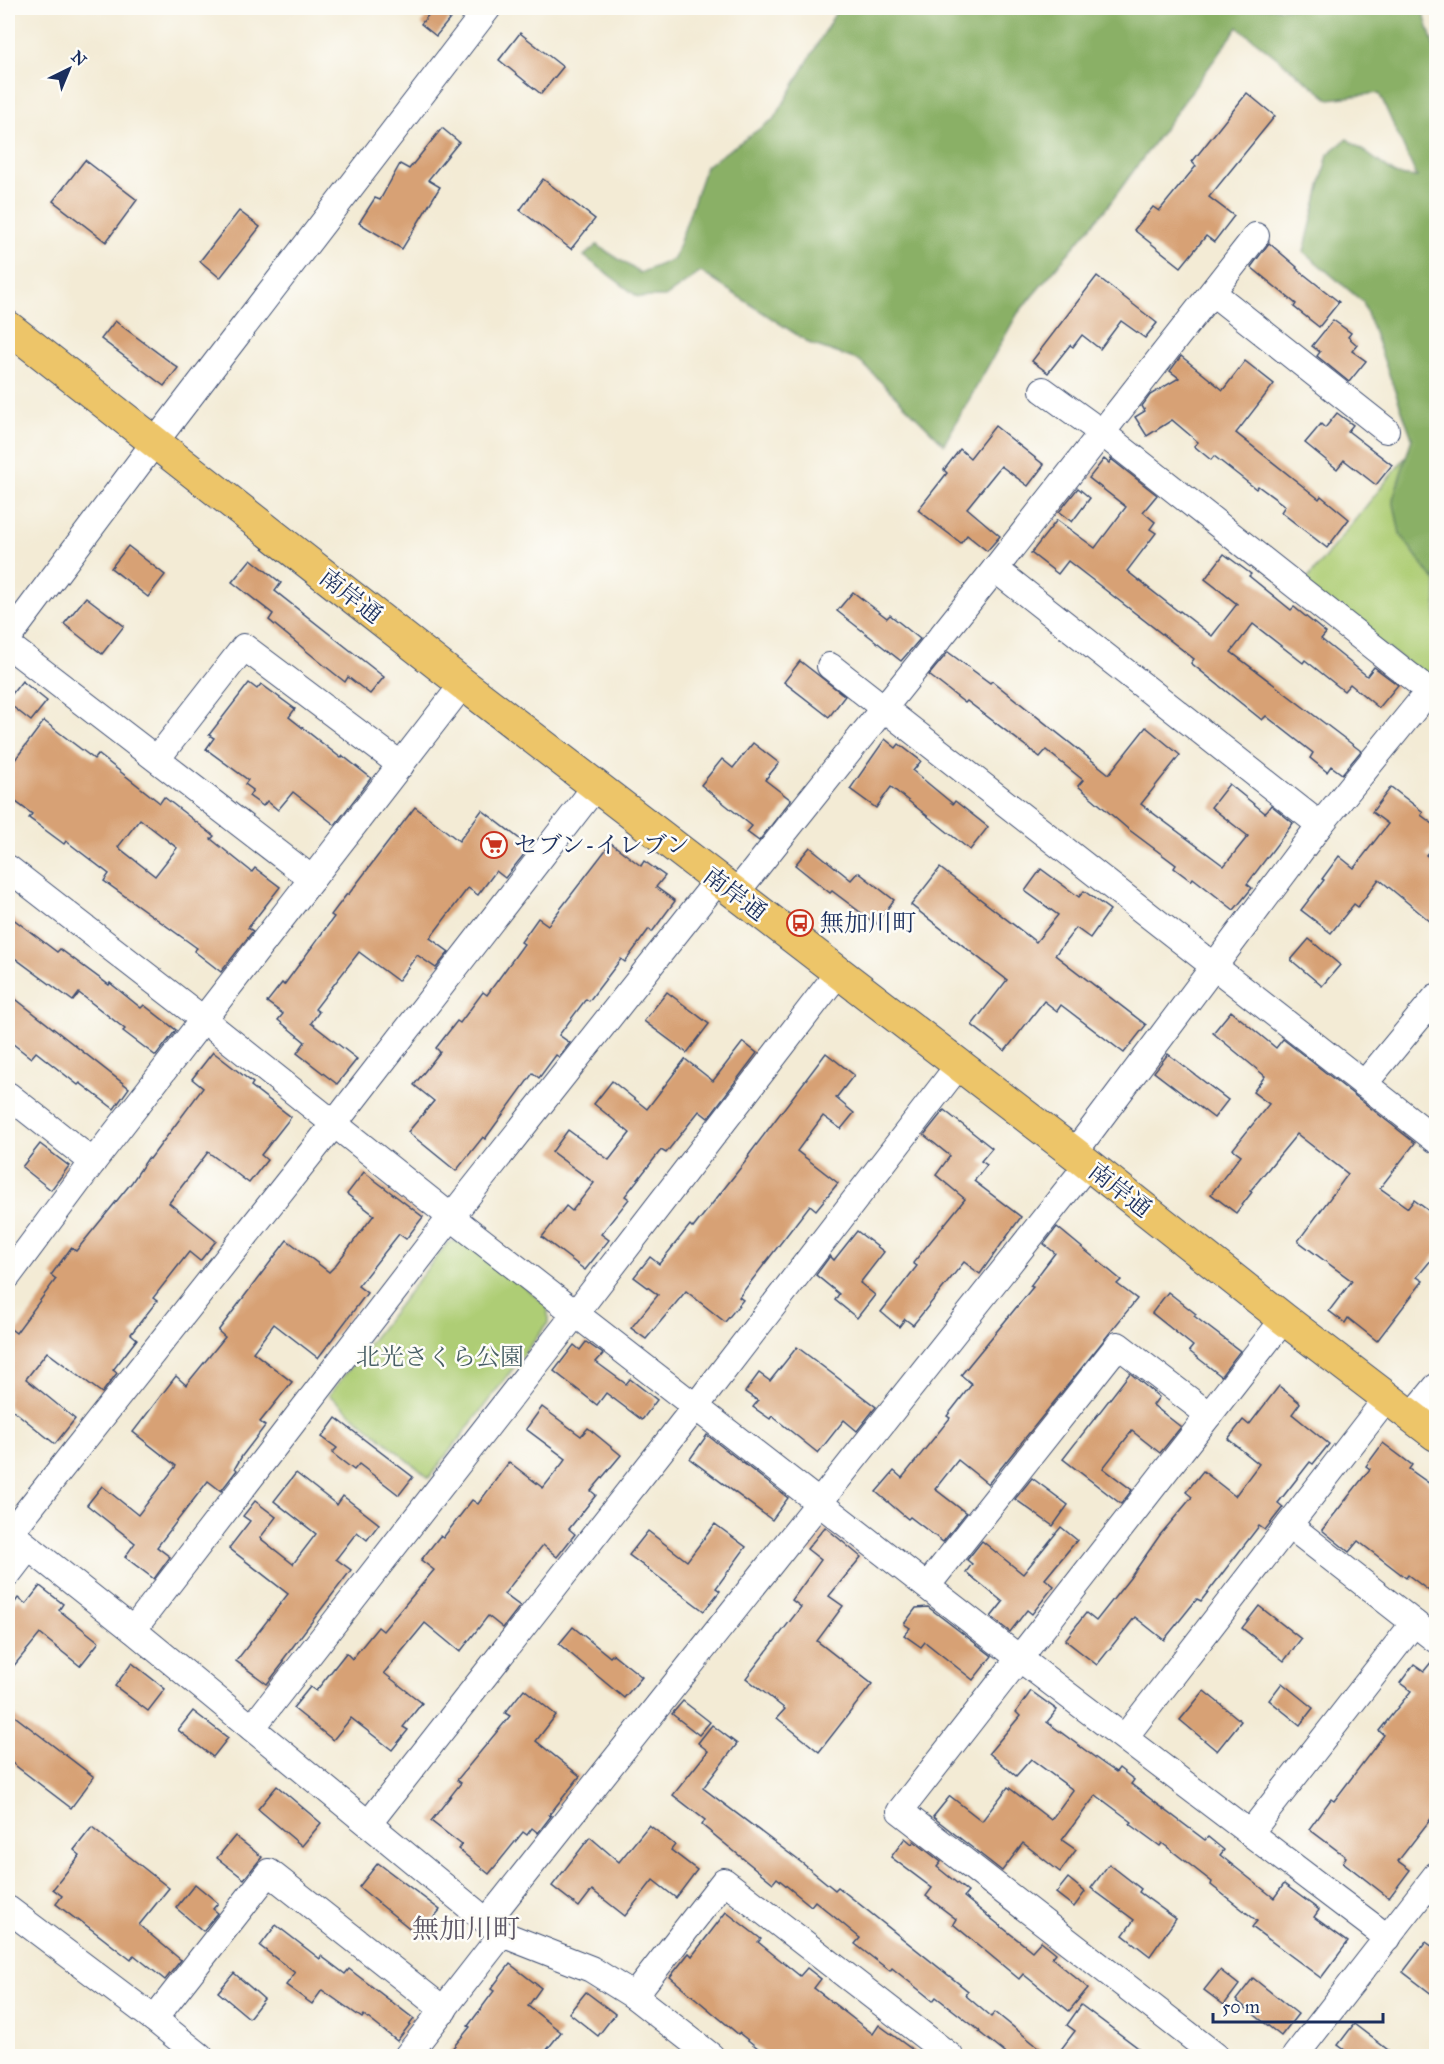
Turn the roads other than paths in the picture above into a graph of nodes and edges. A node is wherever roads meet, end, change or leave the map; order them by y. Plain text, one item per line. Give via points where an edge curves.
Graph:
1 (488, 8) edge
2 (1256, 236) dead end
3 (1212, 293) junction
4 (8, 327) edge
5 (1043, 390) dead end
6 (1386, 430) dead end
7 (1101, 432) junction
8 (155, 442) junction
9 (995, 569) junction
10 (8, 638) edge
11 (8, 645) edge
12 (830, 666) dead end
13 (463, 684) junction
14 (883, 708) junction
15 (157, 759) junction
16 (401, 765) junction
17 (596, 786) junction
18 (1320, 825) junction
19 (8, 868) edge
20 (312, 879) junction
21 (727, 887) junction
22 (1213, 966) junction
23 (838, 973) junction
24 (1434, 1005) edge
25 (204, 1020) junction
26 (958, 1066) junction
27 (1364, 1084) junction
28 (8, 1095) edge
29 (334, 1124) junction
30 (1437, 1140) edge
31 (1081, 1159) junction
32 (93, 1162) junction
33 (451, 1217) junction
34 (8, 1276) edge
35 (576, 1313) junction
36 (1284, 1319) junction
37 (1437, 1387) edge
38 (1388, 1398) junction
39 (696, 1406) junction
40 (1209, 1415) junction
41 (1412, 1416) junction
42 (1437, 1435) edge
43 (819, 1501) junction
44 (1289, 1526) junction
45 (15, 1537) edge
46 (8, 1574) edge
47 (927, 1586) junction
48 (1414, 1623) junction
49 (133, 1630) junction
50 (1437, 1640) edge
51 (1019, 1658) junction
52 (252, 1728) junction
53 (1125, 1737) junction
54 (369, 1823) junction
55 (1250, 1833) junction
56 (1437, 1875) edge
57 (8, 1909) edge
58 (495, 1927) junction
59 (1388, 1938) junction
60 (634, 1996) junction
61 (444, 2010) junction
62 (154, 2019) junction
63 (200, 2056) edge
64 (407, 2056) edge
65 (711, 2056) edge
66 (950, 2056) edge
67 (1216, 2056) edge
68 (1296, 2056) edge

1 - 8 street
2 - 3 street
3 - 6 street
3 - 7 street
4 - 8 main road, 南岸通
5 - 7 street
7 - 9 street
7 - 18 street via 1429,691
8 - 10 street
8 - 13 main road, 南岸通
9 - 14 street
9 - 18 street
11 - 15 street
12 - 14 street
13 - 16 street
13 - 17 main road, 南岸通
14 - 21 street
14 - 22 street
15 - 16 street via 244,647
15 - 20 street
16 - 20 street
17 - 21 main road, 南岸通
17 - 29 street
18 - 22 street
19 - 25 street
20 - 25 street
21 - 23 main road, 南岸通
21 - 33 street
22 - 27 street
22 - 31 street
23 - 26 main road, 南岸通
23 - 35 street
24 - 27 street
25 - 29 street
25 - 32 street
26 - 31 main road, 南岸通
26 - 39 street
27 - 30 street
28 - 32 street
29 - 33 street
29 - 45 street
31 - 36 main road, 南岸通
31 - 43 street
32 - 34 street
33 - 35 street
33 - 49 street
35 - 39 street
35 - 52 street
36 - 38 main road, 南岸通
36 - 40 street
37 - 41 street
38 - 41 main road, 南岸通
38 - 44 street
39 - 43 street
39 - 54 street
40 - 47 street via 1118,1345
40 - 51 street
41 - 42 main road, 南岸通
43 - 47 street
43 - 58 street
44 - 48 street
44 - 53 street
45 - 46 street
45 - 49 street
47 - 51 street
48 - 50 street
48 - 55 street
49 - 52 street
51 - 53 street
51 - 67 street via 900,1811
52 - 54 street
53 - 55 street
54 - 58 street
55 - 59 street
56 - 59 street
57 - 62 street
58 - 60 street via 591,1969
58 - 61 street
59 - 68 street
60 - 65 street
60 - 66 street via 724,1881
61 - 62 street via 269,1872
61 - 64 street
62 - 63 street

